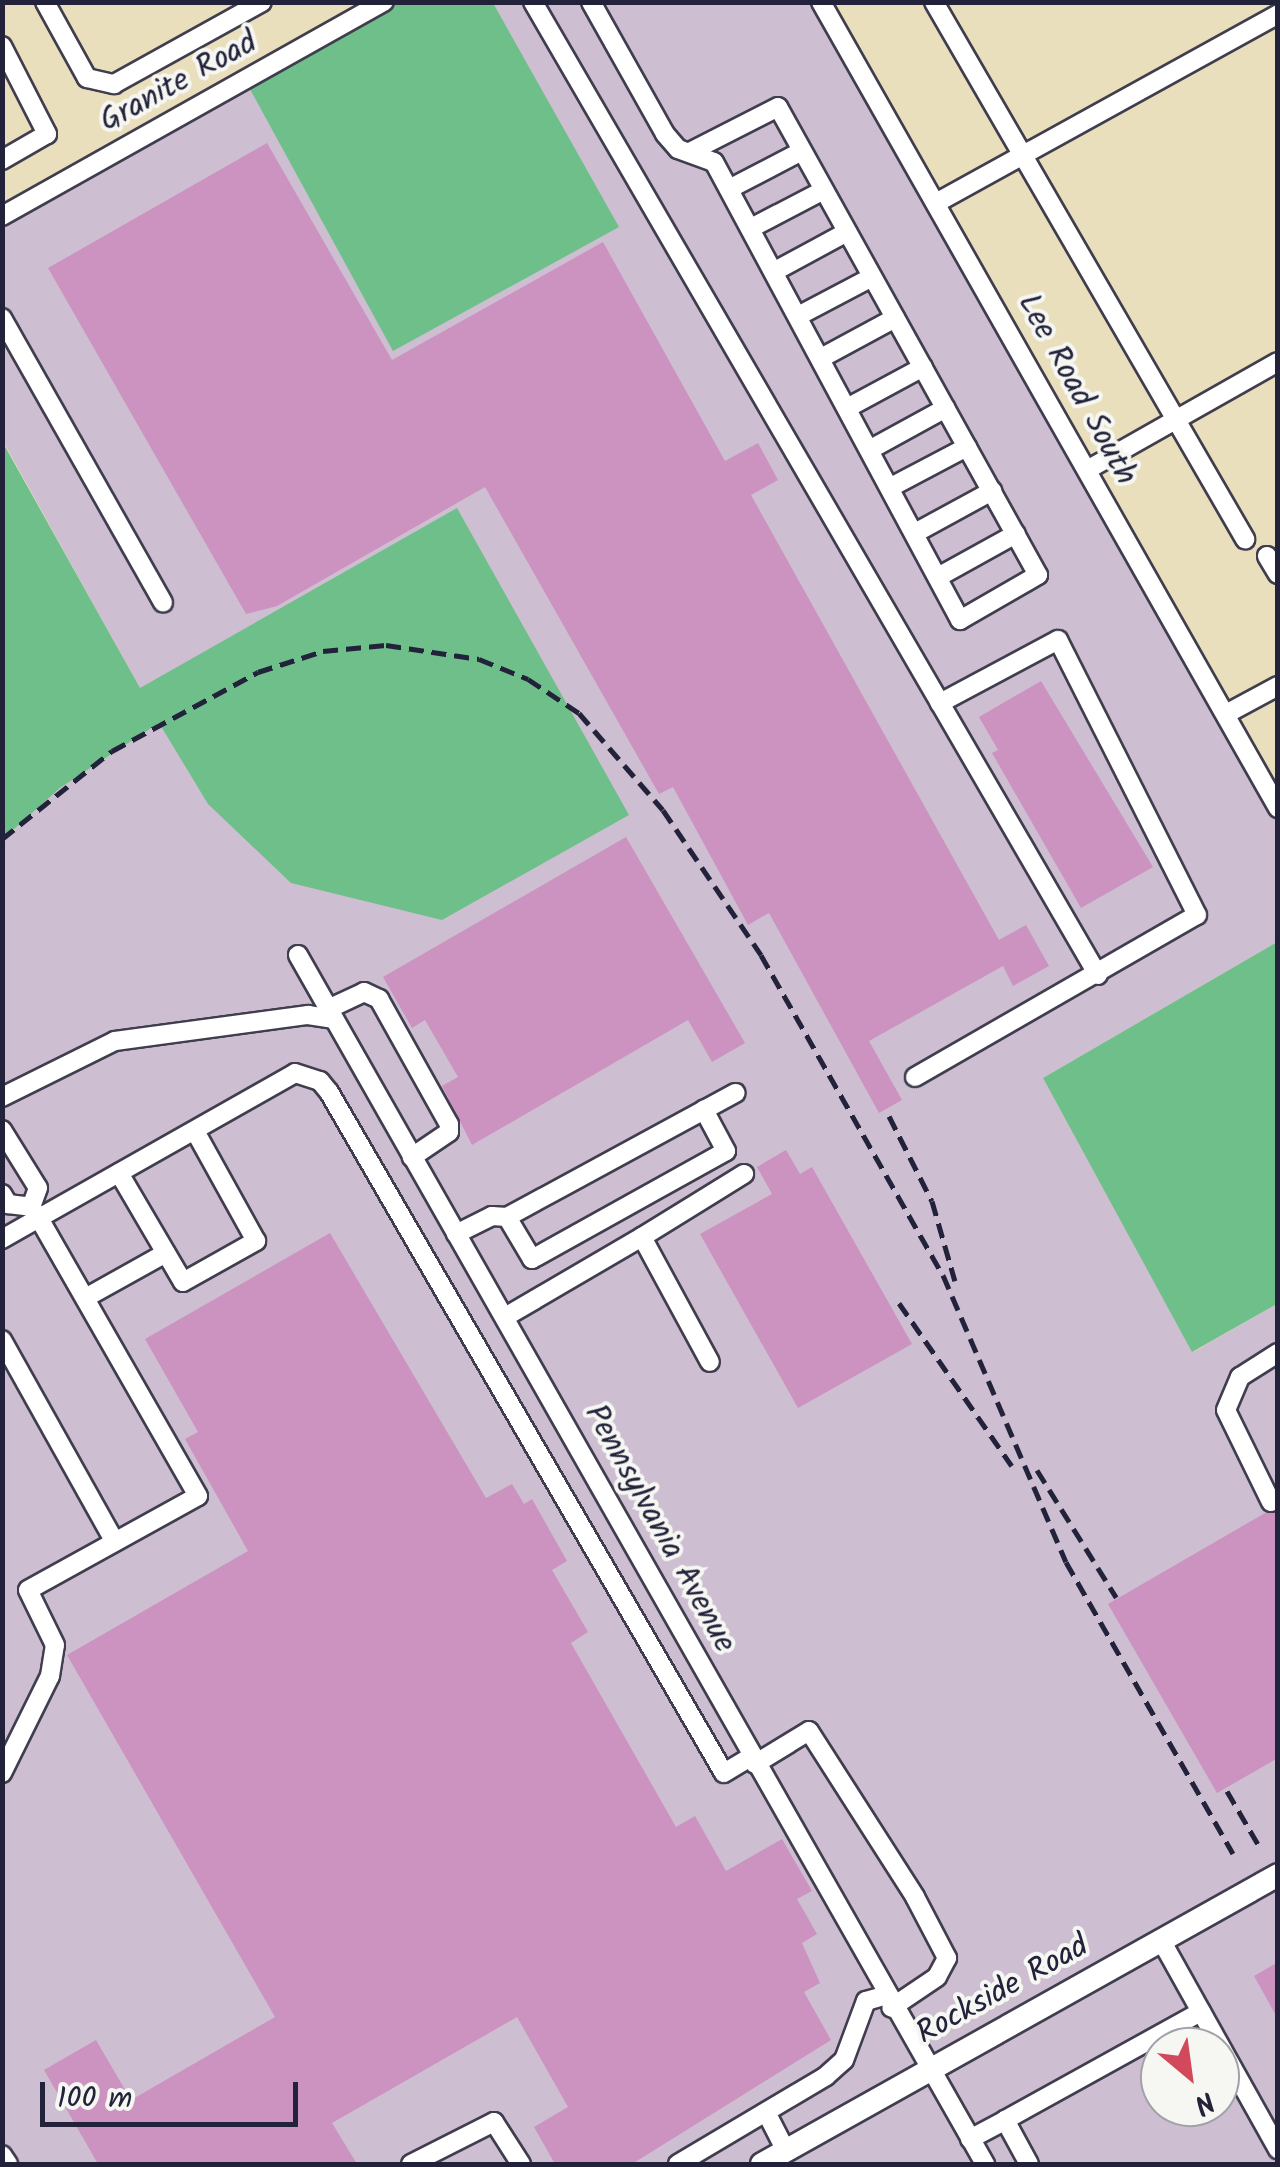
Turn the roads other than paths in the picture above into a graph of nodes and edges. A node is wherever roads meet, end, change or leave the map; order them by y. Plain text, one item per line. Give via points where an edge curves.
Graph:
1 (45, 2) edge
2 (262, 2) edge
3 (384, 2) edge
4 (533, 2) edge
5 (592, 2) edge
6 (821, 2) edge
7 (934, 2) edge
8 (1278, 14) edge
9 (2, 46) edge
10 (802, 151) junction
11 (690, 152) junction
12 (1022, 157) junction
13 (2, 160) edge
14 (729, 189) junction
15 (824, 190) junction
16 (936, 203) junction
17 (2, 216) edge
18 (751, 228) junction
19 (847, 232) junction
20 (775, 271) junction
21 (872, 277) junction
22 (800, 315) junction
23 (2, 318) edge
24 (895, 318) junction
25 (824, 358) junction
26 (1278, 362) edge
27 (923, 367) junction
28 (849, 406) junction
29 (946, 408) junction
30 (1172, 422) junction
31 (968, 447) junction
32 (871, 449) junction
33 (1087, 470) junction
34 (891, 487) junction
35 (992, 491) junction
36 (914, 532) junction
37 (1016, 534) junction
38 (1245, 540) dead end
39 (1267, 556) dead end
40 (1278, 574) edge
41 (938, 577) junction
42 (163, 602) dead end
43 (1278, 686) edge
44 (940, 703) junction
45 (1226, 714) junction
46 (1277, 804) edge
47 (298, 955) dead end
48 (1098, 976) junction
49 (330, 1014) junction
50 (915, 1076) dead end
51 (736, 1093) dead end
52 (2, 1097) edge
53 (704, 1110) junction
54 (2, 1130) edge
55 (195, 1131) junction
56 (412, 1157) junction
57 (119, 1173) junction
58 (744, 1174) dead end
59 (2, 1194) edge
60 (35, 1213) junction
61 (507, 1217) junction
62 (456, 1234) junction
63 (642, 1237) junction
64 (2, 1238) edge
65 (166, 1253) junction
66 (86, 1297) junction
67 (504, 1317) junction
68 (2, 1340) edge
69 (1278, 1352) edge
70 (710, 1362) dead end
71 (1271, 1502) dead end
72 (115, 1542) junction
73 (753, 1761) junction
74 (2, 1773) edge
75 (1278, 1875) edge
76 (1162, 1940) junction
77 (887, 2002) junction
78 (1201, 2012) junction
79 (929, 2070) junction
80 (766, 2112) junction
81 (1004, 2120) junction
82 (970, 2139) junction
83 (1278, 2150) edge
84 (786, 2151) junction
85 (2, 2155) edge
86 (8, 2164) edge
87 (411, 2164) edge
88 (521, 2164) edge
89 (678, 2164) edge
90 (762, 2164) edge
91 (984, 2164) edge
92 (1029, 2164) edge

1 - 2 street via 87,78 114,84
3 - 17 street, Granite Road
4 - 44 street
5 - 11 street via 665,134
6 - 16 street, Lee Road South
7 - 12 street
8 - 12 street
9 - 13 street via 47,134
10 - 11 street via 778,107
10 - 14 street
10 - 15 street
11 - 14 street via 714,162
12 - 16 street
12 - 30 street
14 - 18 street
15 - 18 street
15 - 19 street
16 - 33 street, Lee Road South
18 - 20 street
19 - 20 street
19 - 21 street
20 - 22 street
21 - 22 street
21 - 24 street
22 - 25 street
23 - 42 street
24 - 25 street
24 - 27 street
25 - 28 street
26 - 30 street
27 - 28 street
27 - 29 street
28 - 32 street
29 - 31 street
29 - 32 street
30 - 33 street
30 - 38 street
31 - 34 street
31 - 35 street
32 - 34 street
33 - 45 street, Lee Road South
34 - 36 street
35 - 36 street
35 - 37 street
36 - 41 street
37 - 41 street
37 - 41 street via 1038,574 960,620
39 - 40 street
43 - 45 street
44 - 48 street
44 - 48 street via 1058,640 1198,915
45 - 46 street, Lee Road South
47 - 49 street, Pennsylvania Avenue
48 - 50 street
49 - 52 street via 115,1041
49 - 56 street, Pennsylvania Avenue
49 - 56 street via 364,992 379,999 449,1124 450,1132
51 - 53 street
53 - 61 street
53 - 61 street via 726,1152 532,1259
54 - 60 street via 38,1188
55 - 57 street
55 - 65 street via 256,1241 183,1282
55 - 73 street via 295,1073 320,1081 724,1774
56 - 62 street, Pennsylvania Avenue
57 - 60 street
57 - 65 street
58 - 63 street
59 - 60 street via 8,1204
60 - 64 street
60 - 66 street
61 - 62 street via 492,1216
62 - 67 street, Pennsylvania Avenue
63 - 67 street
63 - 70 street
65 - 66 street
66 - 72 street via 198,1496
67 - 73 street, Pennsylvania Avenue
68 - 72 street
69 - 71 street via 1240,1377 1226,1410
72 - 74 street via 28,1590 55,1645 50,1676
73 - 77 street, Pennsylvania Avenue
73 - 77 street via 808,1730 915,1898 947,1958 937,1977
75 - 76 main road, Rockside Road
76 - 78 street
76 - 79 main road, Rockside Road
77 - 79 street, Pennsylvania Avenue
77 - 80 street via 866,2002 844,2060
78 - 81 street
78 - 83 street
79 - 82 street, Pennsylvania Avenue
79 - 84 main road, Rockside Road
80 - 84 street
80 - 89 street
81 - 82 street
81 - 92 street
82 - 91 street, Pennsylvania Avenue
84 - 90 main road, Rockside Road
85 - 86 street
87 - 88 street via 494,2122

